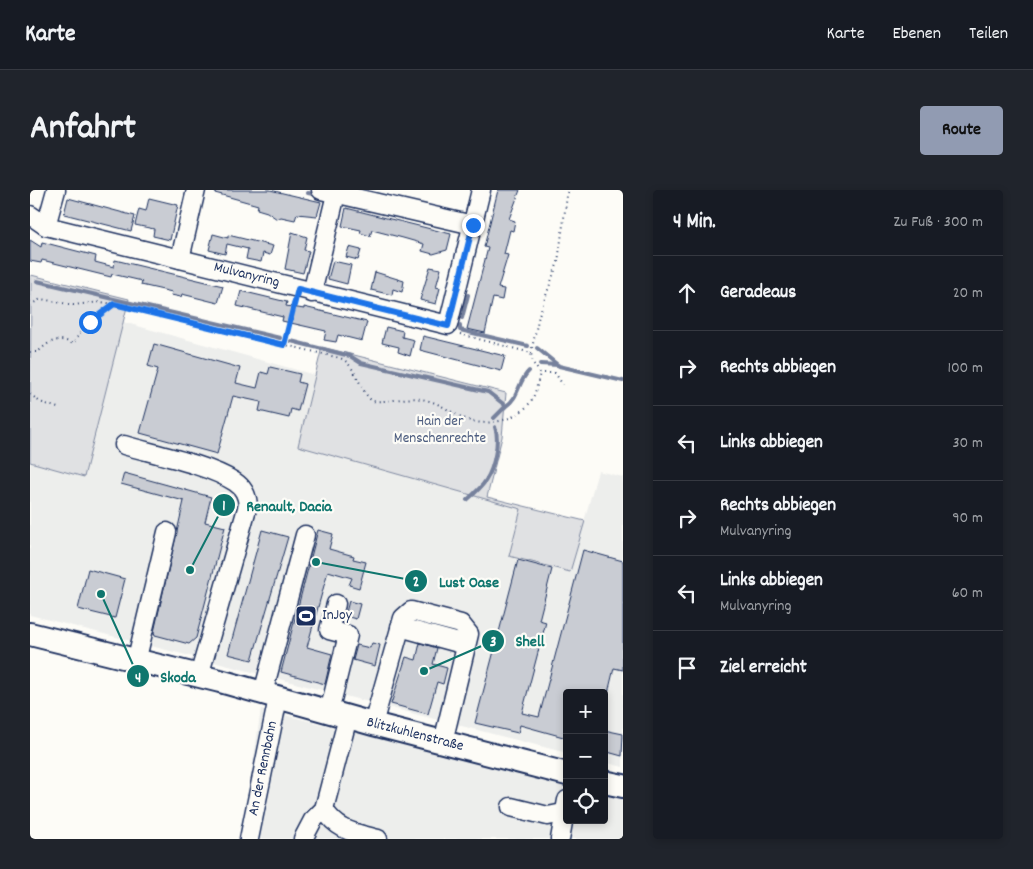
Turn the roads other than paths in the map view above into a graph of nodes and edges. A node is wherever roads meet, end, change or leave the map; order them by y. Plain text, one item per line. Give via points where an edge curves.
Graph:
1 (56, 190) edge
2 (196, 190) edge
3 (481, 190) edge
4 (331, 191) edge
5 (30, 215) edge
6 (473, 225) junction
7 (46, 226) junction
8 (180, 260) junction
9 (305, 291) junction
10 (124, 446) dead end
11 (167, 532) dead end
12 (305, 535) dead end
13 (336, 604) dead end
14 (30, 634) edge
15 (136, 662) junction
16 (199, 676) junction
17 (271, 695) junction
18 (338, 715) junction
19 (373, 724) junction
20 (443, 742) junction
21 (563, 773) edge
22 (511, 807) dead end
23 (563, 808) edge
24 (324, 809) junction
25 (564, 824) edge
26 (249, 839) edge
27 (303, 839) edge
28 (378, 839) edge
29 (560, 839) edge

1 - 7 street
2 - 8 street
3 - 6 street
4 - 6 street
4 - 9 street
5 - 7 street, Mulvanyring
6 - 9 street, Mulvanyring via 448,326
7 - 8 street, Mulvanyring
8 - 9 street, Mulvanyring
10 - 16 street via 199,467 235,482 247,496 248,505
11 - 15 street
12 - 17 street
13 - 18 street via 329,630 348,635
14 - 15 main road, Blitzkuhlenstraße
15 - 16 main road, Blitzkuhlenstraße
16 - 17 main road, Blitzkuhlenstraße
17 - 18 main road, Blitzkuhlenstraße
17 - 26 street, An der Rennbahn
18 - 19 main road, Blitzkuhlenstraße
18 - 24 street
19 - 20 main road, Blitzkuhlenstraße
19 - 20 street via 402,623 468,641
20 - 21 main road, Blitzkuhlenstraße
22 - 23 street via 548,816
24 - 27 street via 312,820
24 - 28 street via 330,820 342,830
25 - 29 street

